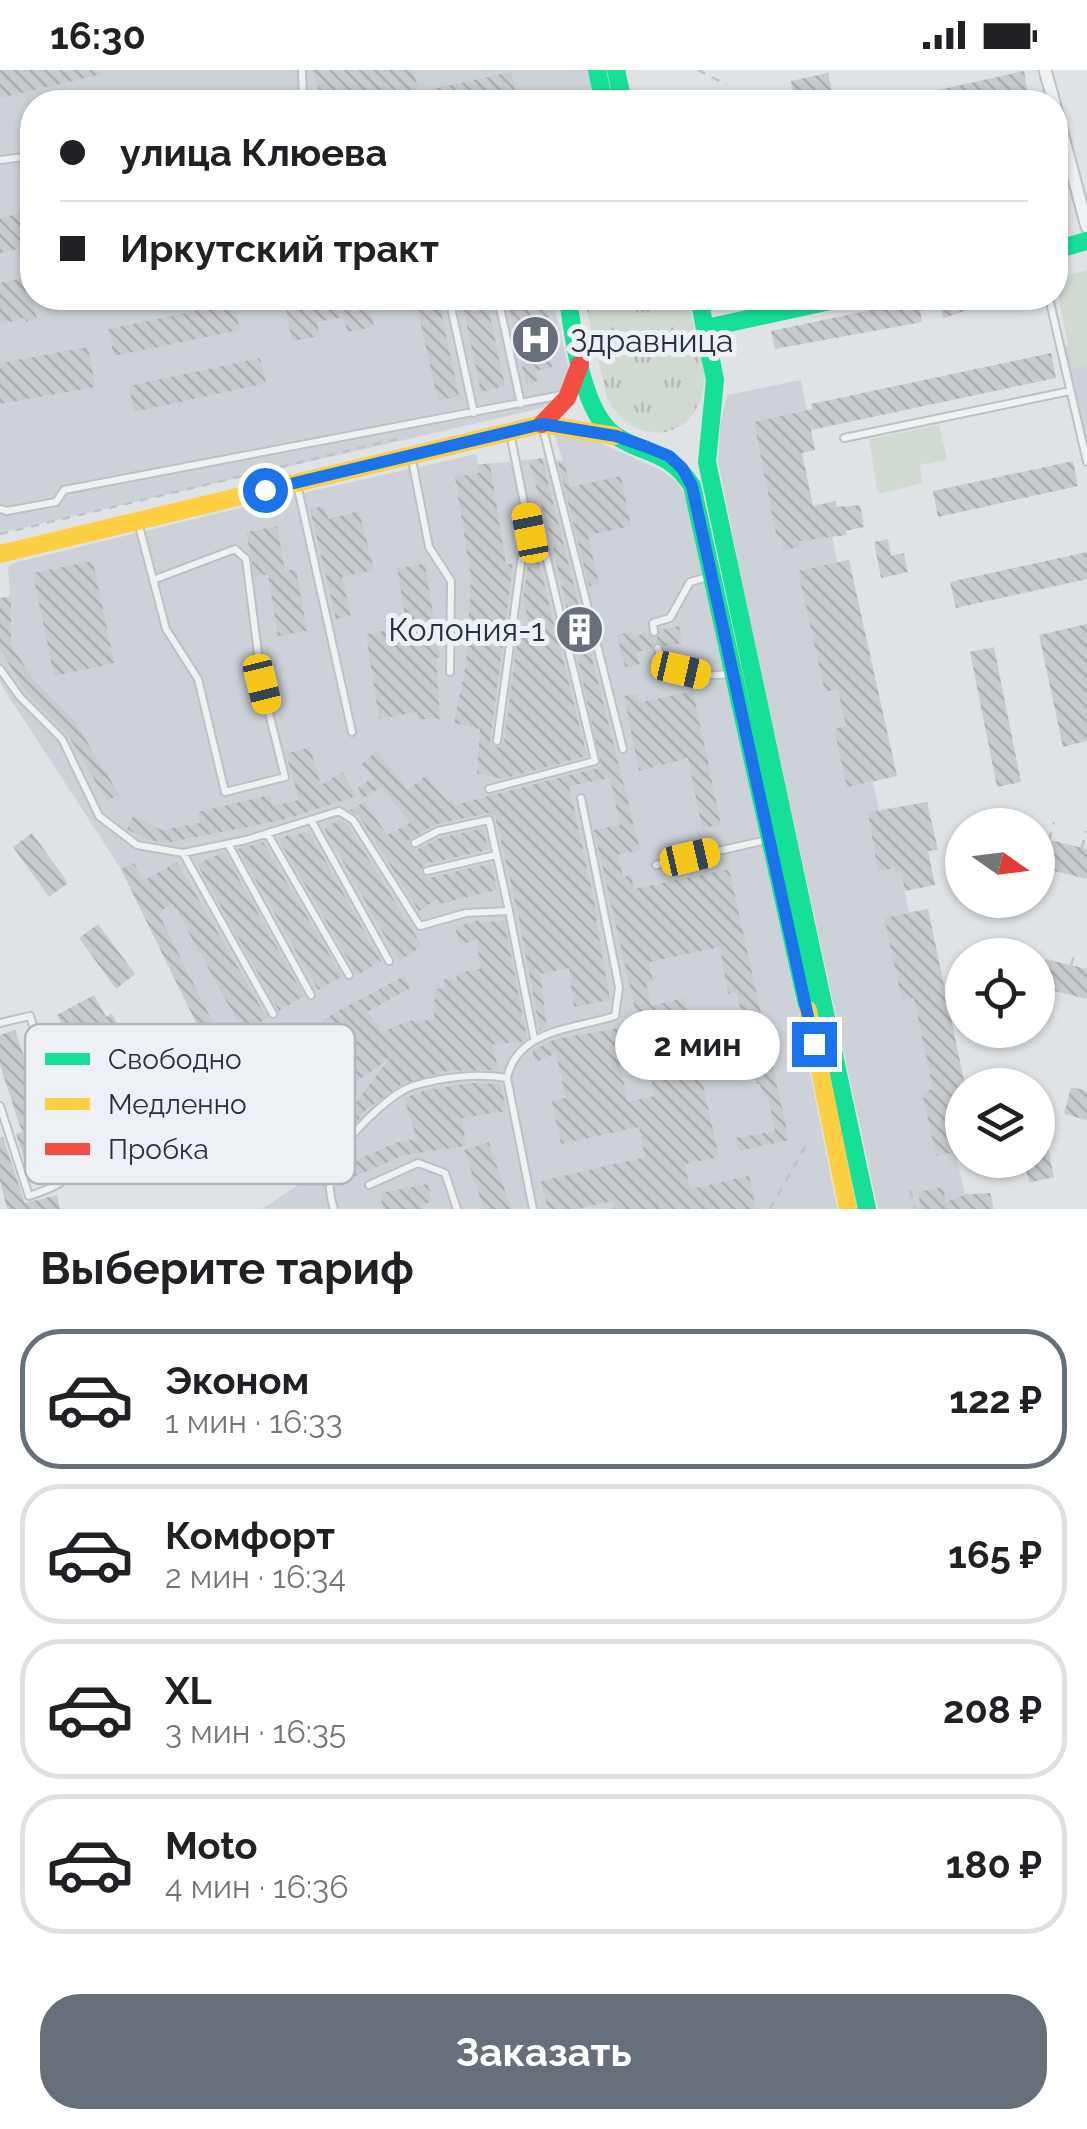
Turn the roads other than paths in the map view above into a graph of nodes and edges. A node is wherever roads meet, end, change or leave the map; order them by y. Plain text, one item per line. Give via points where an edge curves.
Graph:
1 (1068, 156) edge
2 (1087, 227) edge
3 (452, 310) edge
4 (500, 310) edge
5 (571, 310) edge
6 (702, 310) edge
7 (789, 310) edge
8 (1052, 310) edge
9 (706, 328) junction
10 (581, 359) junction
11 (1070, 391) junction
12 (572, 393) junction
13 (520, 404) junction
14 (474, 413) junction
15 (542, 424) junction
16 (510, 432) junction
17 (616, 436) junction
18 (844, 438) dead end
19 (411, 454) junction
20 (1087, 462) edge
21 (296, 482) junction
22 (0, 509) edge
23 (137, 520) junction
24 (530, 533) junction
25 (0, 554) edge
26 (712, 575) junction
27 (153, 580) junction
28 (654, 632) dead end
29 (658, 648) dead end
30 (0, 669) edge
31 (450, 672) dead end
32 (734, 673) junction
33 (352, 732) dead end
34 (497, 741) dead end
35 (623, 749) dead end
36 (489, 789) dead end
37 (581, 798) dead end
38 (312, 820) junction
39 (267, 833) junction
40 (771, 839) junction
41 (415, 843) dead end
42 (228, 844) junction
43 (184, 854) junction
44 (496, 855) junction
45 (656, 865) dead end
46 (427, 871) dead end
47 (509, 911) junction
48 (389, 960) dead end
49 (349, 975) dead end
50 (311, 995) dead end
51 (273, 1014) dead end
52 (0, 1023) edge
53 (32, 1024) edge
54 (534, 1038) junction
55 (507, 1078) junction
56 (0, 1106) edge
57 (3, 1127) edge
58 (355, 1134) edge
59 (25, 1183) edge
60 (25, 1184) edge
61 (60, 1184) edge
62 (331, 1184) edge
63 (369, 1185) dead end
64 (334, 1209) edge
65 (457, 1209) edge
66 (534, 1209) edge
67 (848, 1209) edge
68 (867, 1209) edge

1 - 2 street
3 - 14 lane
4 - 13 lane
5 - 10 main road
6 - 9 main road
7 - 9 main road
8 - 11 lane
9 - 68 main road via 715,398 706,462
10 - 12 main road
10 - 17 main road via 593,410
11 - 18 lane
11 - 20 lane
12 - 13 lane
12 - 15 main road
13 - 14 lane
14 - 22 lane via 64,490 56,502
15 - 16 main road
15 - 17 main road
15 - 35 lane
16 - 19 main road
16 - 24 lane
17 - 26 main road via 669,456 682,468
19 - 21 main road
19 - 31 lane via 429,548 450,581
21 - 23 main road
21 - 33 lane
23 - 25 main road
23 - 27 lane
24 - 34 lane
24 - 36 lane via 545,551 595,761
26 - 28 lane via 690,582 670,618 652,623
26 - 32 main road
27 - 27 lane via 166,630 198,679 225,792 285,777 262,684 246,559 235,548
29 - 32 lane via 661,662 681,670 714,678
30 - 43 lane via 62,739 99,816 137,845
32 - 40 main road
37 - 54 lane via 619,987 616,1016
38 - 39 lane
38 - 47 lane via 340,811 353,820 420,926 466,913
38 - 48 lane
39 - 42 lane
39 - 49 lane
40 - 45 lane
40 - 67 main road
41 - 44 lane via 438,830 488,820
42 - 43 lane
42 - 50 lane
43 - 51 lane
44 - 46 lane
44 - 47 lane
47 - 54 lane
52 - 53 lane via 30,1016
54 - 55 lane via 510,1060
55 - 58 lane via 409,1087 375,1110
55 - 66 lane
56 - 57 lane
57 - 59 lane
60 - 61 lane via 30,1196
62 - 64 lane
63 - 65 lane via 418,1164 446,1173

